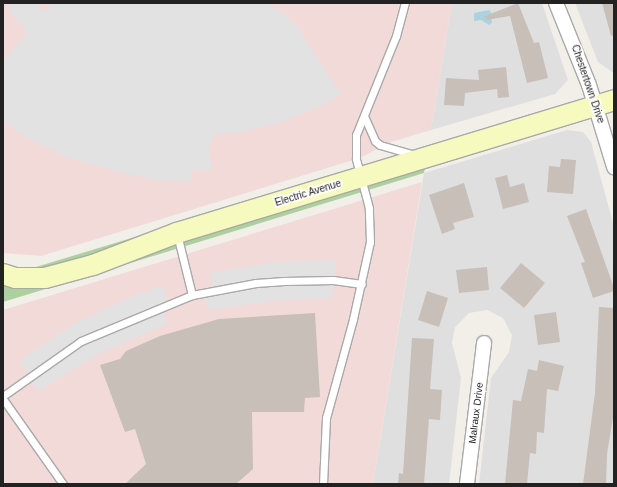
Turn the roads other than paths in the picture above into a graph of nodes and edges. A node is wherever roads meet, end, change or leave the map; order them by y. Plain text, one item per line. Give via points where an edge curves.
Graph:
1 (405, 3) edge
2 (556, 3) edge
3 (605, 103) edge
4 (364, 116) junction
5 (424, 158) junction
6 (614, 167) edge
7 (361, 177) junction
8 (177, 234) junction
9 (3, 274) edge
10 (362, 284) junction
11 (192, 294) junction
12 (484, 343) dead end
13 (3, 396) edge
14 (3, 399) edge
15 (63, 484) edge
16 (323, 484) edge
17 (467, 484) edge

1 - 4 lane via 396,36
2 - 3 street, Chestertown Drive
3 - 5 street, Electric Avenue
3 - 6 street, Chestertown Drive
4 - 5 lane via 371,136 380,145
4 - 7 lane via 356,135 355,146
5 - 7 street, Electric Avenue
7 - 8 street, Electric Avenue
7 - 10 lane via 371,225 368,259
8 - 9 street, Electric Avenue via 93,265 45,278 15,278
8 - 11 lane
10 - 11 lane via 333,280 284,281
10 - 16 lane via 326,418
11 - 13 lane via 81,341
12 - 17 street, Malraux Drive
14 - 15 lane

